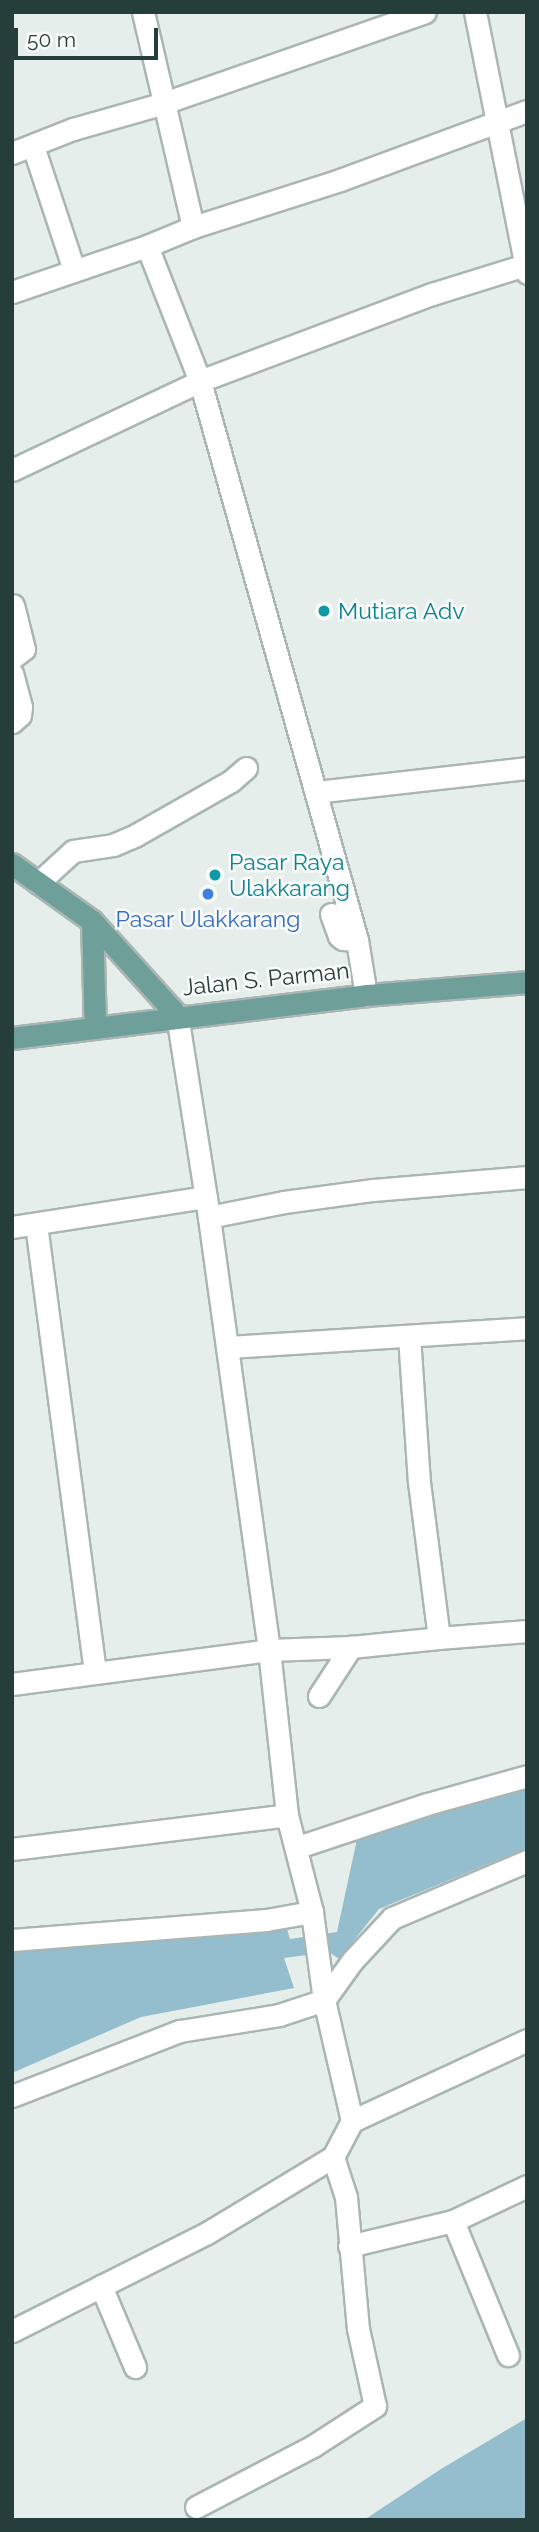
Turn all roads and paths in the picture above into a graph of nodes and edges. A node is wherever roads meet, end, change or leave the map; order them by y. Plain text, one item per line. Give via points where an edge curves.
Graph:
1 (143, 12) edge
2 (425, 12) edge
3 (475, 12) edge
4 (164, 103) junction
5 (527, 111) edge
6 (499, 124) junction
7 (33, 146) junction
8 (12, 153) edge
9 (194, 227) junction
10 (147, 246) junction
11 (525, 260) edge
12 (74, 270) junction
13 (12, 292) edge
14 (200, 382) junction
15 (12, 470) edge
16 (13, 606) edge
17 (12, 658) edge
18 (12, 673) edge
19 (12, 722) edge
20 (246, 768) dead end
21 (527, 768) edge
22 (316, 792) junction
23 (12, 864) edge
24 (38, 883) junction
25 (331, 914) dead end
26 (92, 921) junction
27 (357, 940) junction
28 (527, 982) edge
29 (366, 995) junction
30 (177, 1016) junction
31 (95, 1028) junction
32 (12, 1038) edge
33 (527, 1177) edge
34 (208, 1207) junction
35 (36, 1224) junction
36 (12, 1227) edge
37 (527, 1328) edge
38 (409, 1336) junction
39 (227, 1347) junction
40 (527, 1631) edge
41 (439, 1638) junction
42 (351, 1647) junction
43 (270, 1650) junction
44 (95, 1672) junction
45 (12, 1684) edge
46 (319, 1696) dead end
47 (527, 1776) edge
48 (287, 1815) junction
49 (298, 1847) junction
50 (12, 1850) edge
51 (527, 1861) edge
52 (313, 1918) junction
53 (12, 1940) edge
54 (324, 2000) junction
55 (527, 2040) edge
56 (12, 2095) edge
57 (352, 2121) junction
58 (333, 2157) junction
59 (527, 2186) edge
60 (453, 2221) junction
61 (349, 2246) junction
62 (101, 2287) junction
63 (12, 2331) edge
64 (508, 2356) dead end
65 (135, 2367) dead end
66 (196, 2507) dead end

1 - 4 street
2 - 4 street
3 - 6 street
4 - 7 street via 73,129
4 - 9 street
5 - 6 street
6 - 9 street
6 - 11 street
7 - 8 street
7 - 12 street
9 - 10 street
10 - 12 street
10 - 14 street
11 - 14 street
12 - 13 street
14 - 15 street
14 - 22 street
16 - 17 street via 24,649
18 - 19 street via 21,707
20 - 24 street via 136,835 113,845 74,851
21 - 22 street
22 - 27 street
23 - 24 main road
24 - 26 main road
25 - 27 street via 339,936
26 - 30 main road
26 - 31 main road
27 - 29 street
28 - 29 main road, Jalan S. Parman
29 - 30 main road, Jalan S. Parman
30 - 31 main road, Jalan S. Parman
30 - 34 street
31 - 32 main road, Jalan S. Parman
33 - 34 street
34 - 35 street
34 - 39 street
35 - 36 street
35 - 44 street
37 - 38 street
38 - 39 street
38 - 41 street via 419,1482
39 - 43 street
40 - 41 street
41 - 42 street
42 - 43 street
42 - 46 street
43 - 44 street
43 - 48 street
44 - 45 street
47 - 49 street
48 - 49 street
48 - 50 street
49 - 52 street
51 - 54 street via 392,1918
52 - 53 street
52 - 54 street
54 - 56 street via 279,2015 180,2031
54 - 57 street
55 - 57 street
57 - 58 street
58 - 61 street via 346,2197
58 - 62 street via 206,2233
59 - 60 street
60 - 61 street
60 - 64 street
61 - 66 street via 360,2343 375,2406 322,2441
62 - 63 street
62 - 65 street

